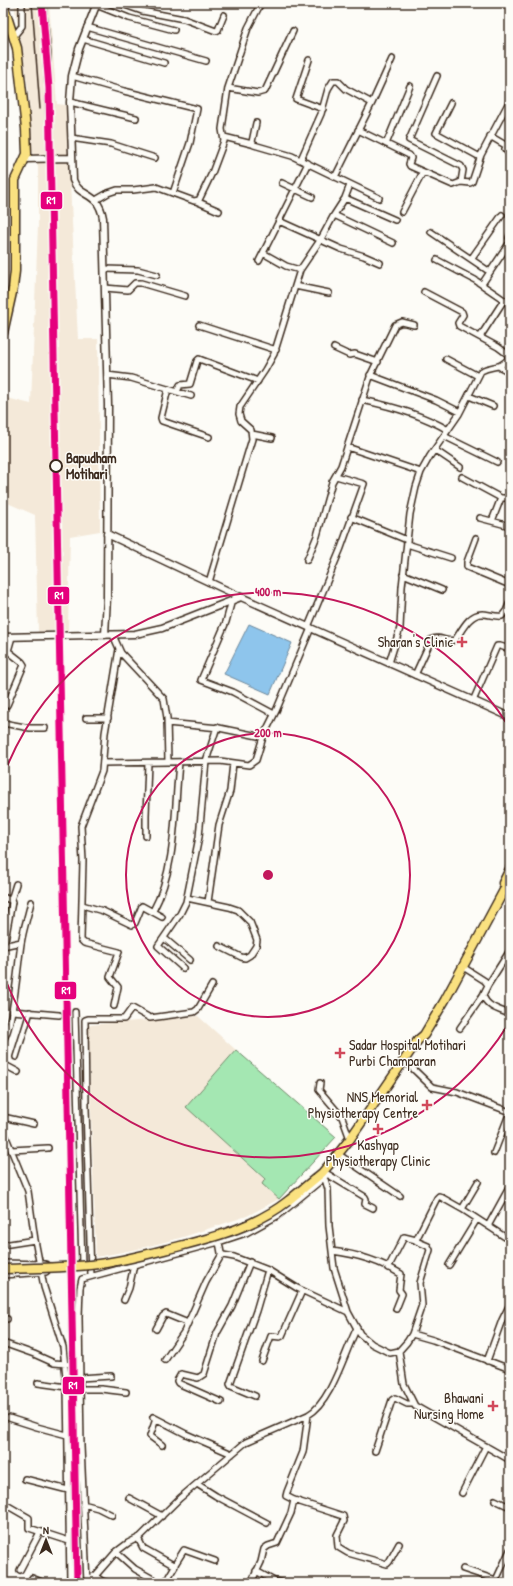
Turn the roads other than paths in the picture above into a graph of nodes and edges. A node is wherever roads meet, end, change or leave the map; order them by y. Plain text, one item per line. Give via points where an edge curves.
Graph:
1 (22, 3) edge
2 (119, 3) edge
3 (261, 3) edge
4 (3, 4) edge
5 (97, 4) edge
6 (224, 15) dead end
7 (88, 27) junction
8 (174, 30) dead end
9 (293, 31) dead end
10 (14, 36) junction
11 (82, 39) junction
12 (392, 59) dead end
13 (206, 60) dead end
14 (309, 60) dead end
15 (164, 63) dead end
16 (72, 76) junction
17 (437, 76) dead end
18 (410, 86) dead end
19 (228, 88) junction
20 (510, 100) edge
21 (70, 102) junction
22 (372, 102) junction
23 (451, 102) dead end
24 (323, 109) junction
25 (136, 118) dead end
26 (256, 123) dead end
27 (358, 130) junction
28 (490, 136) junction
29 (224, 137) junction
30 (71, 138) junction
31 (252, 144) junction
32 (386, 144) junction
33 (508, 144) edge
34 (510, 155) edge
35 (480, 157) junction
36 (71, 158) junction
37 (155, 158) dead end
38 (25, 159) junction
39 (301, 159) junction
40 (308, 163) junction
41 (423, 172) junction
42 (335, 177) junction
43 (461, 182) junction
44 (282, 183) dead end
45 (350, 185) junction
46 (295, 189) junction
47 (173, 193) junction
48 (312, 198) dead end
49 (345, 198) junction
50 (379, 198) dead end
51 (96, 200) junction
52 (196, 201) junction
53 (219, 211) dead end
54 (402, 212) dead end
55 (334, 215) junction
56 (502, 215) dead end
57 (395, 220) dead end
58 (279, 221) junction
59 (431, 232) dead end
60 (510, 235) edge
61 (321, 239) junction
62 (510, 242) edge
63 (393, 243) dead end
64 (263, 253) junction
65 (471, 259) junction
66 (437, 260) dead end
67 (259, 261) dead end
68 (380, 263) dead end
69 (105, 269) junction
70 (300, 270) junction
71 (490, 272) junction
72 (157, 275) dead end
73 (482, 284) junction
74 (295, 286) junction
75 (105, 288) junction
76 (424, 292) dead end
77 (330, 293) dead end
78 (185, 296) dead end
79 (504, 300) junction
80 (510, 304) edge
81 (199, 325) dead end
82 (414, 325) dead end
83 (3, 333) edge
84 (480, 337) junction
85 (334, 348) dead end
86 (276, 350) junction
87 (510, 357) edge
88 (446, 359) dead end
89 (378, 362) junction
90 (500, 367) junction
91 (510, 372) edge
92 (370, 375) junction
93 (107, 376) junction
94 (478, 376) junction
95 (258, 381) junction
96 (168, 389) junction
97 (177, 392) junction
98 (191, 396) dead end
99 (469, 396) junction
100 (362, 400) junction
101 (493, 406) dead end
102 (460, 412) junction
103 (448, 430) junction
104 (252, 434) junction
105 (444, 436) junction
106 (209, 437) dead end
107 (272, 438) dead end
108 (347, 447) junction
109 (435, 450) junction
110 (497, 462) dead end
111 (460, 467) dead end
112 (421, 472) junction
113 (336, 476) junction
114 (462, 477) dead end
115 (501, 498) junction
116 (510, 498) edge
117 (351, 517) junction
118 (480, 518) dead end
119 (492, 522) junction
120 (510, 526) edge
121 (107, 534) junction
122 (476, 538) dead end
123 (407, 542) junction
124 (451, 558) dead end
125 (307, 560) dead end
126 (403, 574) junction
127 (209, 582) junction
128 (510, 585) edge
129 (442, 590) dead end
130 (241, 597) junction
131 (232, 600) junction
132 (510, 602) edge
133 (309, 627) junction
134 (105, 635) junction
135 (113, 635) junction
136 (3, 637) edge
137 (12, 637) junction
138 (119, 649) junction
139 (510, 649) edge
140 (388, 663) junction
141 (415, 675) junction
142 (472, 701) junction
143 (7, 705) dead end
144 (274, 714) junction
145 (510, 717) edge
146 (86, 718) dead end
147 (108, 718) junction
148 (3, 723) edge
149 (168, 723) junction
150 (217, 727) junction
151 (45, 728) dead end
152 (263, 737) junction
153 (206, 761) junction
154 (168, 762) junction
155 (179, 762) junction
156 (233, 762) junction
157 (103, 763) junction
158 (148, 763) junction
159 (146, 836) dead end
160 (510, 869) edge
161 (510, 879) edge
162 (16, 884) dead end
163 (3, 897) edge
164 (186, 898) junction
165 (11, 900) junction
166 (31, 902) dead end
167 (208, 902) junction
168 (82, 905) junction
169 (153, 912) junction
170 (162, 917) dead end
171 (164, 938) junction
172 (21, 942) junction
173 (4, 946) edge
174 (219, 946) dead end
175 (509, 952) edge
176 (190, 960) dead end
177 (183, 968) dead end
178 (463, 968) junction
179 (212, 985) dead end
180 (488, 985) junction
181 (483, 995) junction
182 (114, 1006) dead end
183 (12, 1011) junction
184 (30, 1012) junction
185 (76, 1012) dead end
186 (510, 1014) edge
187 (58, 1015) dead end
188 (460, 1028) dead end
189 (3, 1040) edge
190 (418, 1040) junction
191 (16, 1057) dead end
192 (404, 1060) junction
193 (3, 1064) edge
194 (18, 1072) dead end
195 (320, 1082) dead end
196 (510, 1112) edge
197 (3, 1118) edge
198 (34, 1124) dead end
199 (3, 1130) edge
200 (350, 1138) junction
201 (48, 1148) dead end
202 (11, 1150) junction
203 (494, 1153) dead end
204 (338, 1154) junction
205 (324, 1174) junction
206 (478, 1182) dead end
207 (510, 1186) edge
208 (400, 1196) dead end
209 (373, 1208) dead end
210 (462, 1209) junction
211 (477, 1219) junction
212 (488, 1226) junction
213 (505, 1237) dead end
214 (34, 1240) junction
215 (416, 1240) junction
216 (219, 1242) junction
217 (3, 1245) edge
218 (332, 1251) junction
219 (222, 1254) junction
220 (3, 1262) edge
221 (250, 1262) junction
222 (40, 1263) junction
223 (82, 1265) junction
224 (134, 1265) junction
225 (449, 1265) dead end
226 (388, 1268) junction
227 (3, 1269) edge
228 (268, 1270) junction
229 (42, 1273) junction
230 (3, 1275) edge
231 (91, 1276) junction
232 (302, 1291) junction
233 (124, 1300) dead end
234 (510, 1304) edge
235 (396, 1309) dead end
236 (348, 1312) junction
237 (188, 1323) junction
238 (357, 1328) junction
239 (156, 1329) dead end
240 (412, 1334) junction
241 (3, 1343) edge
242 (399, 1351) junction
243 (165, 1360) dead end
244 (262, 1361) dead end
245 (487, 1361) junction
246 (66, 1364) junction
247 (510, 1369) edge
248 (111, 1376) dead end
249 (80, 1378) junction
250 (38, 1383) dead end
251 (67, 1387) junction
252 (80, 1389) junction
253 (126, 1392) dead end
254 (255, 1396) dead end
255 (221, 1402) dead end
256 (413, 1404) junction
257 (308, 1415) junction
258 (9, 1418) dead end
259 (67, 1435) junction
260 (162, 1445) dead end
261 (486, 1446) junction
262 (374, 1451) dead end
263 (232, 1454) junction
264 (510, 1460) edge
265 (25, 1479) dead end
266 (197, 1484) junction
267 (68, 1490) junction
268 (462, 1493) dead end
269 (129, 1498) dead end
270 (294, 1500) junction
271 (495, 1500) dead end
272 (3, 1502) edge
273 (83, 1504) junction
274 (510, 1507) edge
275 (112, 1515) dead end
276 (162, 1516) junction
277 (266, 1523) dead end
278 (40, 1532) junction
279 (138, 1538) junction
280 (69, 1541) junction
281 (399, 1544) dead end
282 (510, 1550) edge
283 (116, 1552) junction
284 (215, 1561) dead end
285 (174, 1566) junction
286 (463, 1569) dead end
287 (20, 1570) dead end
288 (256, 1571) junction
289 (95, 1576) junction
290 (32, 1578) dead end
291 (87, 1581) edge
292 (44, 1583) edge
293 (70, 1583) edge
294 (108, 1583) edge
295 (160, 1583) edge
296 (165, 1583) edge
297 (251, 1583) edge
298 (283, 1583) edge

1 - 10 street via 22,26
2 - 6 street via 216,31
3 - 19 street via 248,28
4 - 10 main road
5 - 7 street
5 - 8 street via 129,18
7 - 11 street
7 - 13 street
9 - 19 street via 265,91 258,93
10 - 38 main road via 20,64 26,129
11 - 15 street
11 - 16 street
12 - 22 street
14 - 24 street via 296,99
16 - 21 street
16 - 47 street via 124,92 197,109 190,142
17 - 43 street via 409,140 461,166
18 - 32 street
19 - 29 street via 222,131
20 - 28 street
21 - 25 street
21 - 30 street
22 - 24 street via 334,80 328,90
22 - 27 street
23 - 35 street via 436,133
24 - 39 street
26 - 31 street
27 - 32 street
27 - 42 street
28 - 33 street
28 - 35 street
29 - 31 street
29 - 52 street via 212,173 201,197
30 - 36 street
30 - 37 street via 106,143
31 - 39 street
32 - 41 street via 409,155 409,166
33 - 34 street via 506,151
35 - 43 street via 472,183
36 - 38 street
36 - 51 street via 74,183
38 - 83 main road via 14,180 15,271
39 - 40 street
40 - 42 street
40 - 46 street
41 - 43 street via 453,185
41 - 54 street
42 - 45 street
44 - 46 street
45 - 49 street
45 - 50 street
46 - 48 street
46 - 58 street
47 - 51 street via 158,187 122,190 113,191
47 - 52 street
49 - 55 street
49 - 57 street
51 - 69 street via 103,218
52 - 53 street
55 - 61 street
55 - 63 street
56 - 65 street
58 - 61 street
58 - 64 street
59 - 65 street
60 - 62 street
61 - 68 street
61 - 70 street
62 - 71 street
64 - 67 street
64 - 70 street via 286,266
65 - 71 street
66 - 73 street
69 - 72 street via 138,270
69 - 75 street
70 - 74 street
71 - 73 street
73 - 79 street
74 - 77 street
74 - 86 street
75 - 78 street via 128,290 141,283
75 - 93 street
76 - 84 street via 462,312 459,325
79 - 80 street
79 - 84 street
81 - 86 street
82 - 89 street via 402,322 395,325
84 - 87 street
85 - 89 street via 349,356 355,354
86 - 95 street
87 - 90 street
88 - 94 street
89 - 92 street
90 - 91 street
90 - 94 street via 486,368
92 - 100 street
92 - 102 street
93 - 96 street via 132,378
93 - 121 street
94 - 99 street
95 - 97 street via 199,359 190,384 180,385
95 - 104 street via 239,411 241,421
96 - 97 street
96 - 106 street via 162,421
97 - 98 street
99 - 101 street
99 - 102 street
100 - 103 street via 398,409
100 - 108 street
102 - 103 street
103 - 105 street
104 - 107 street
104 - 127 street
105 - 109 street
105 - 110 street
108 - 112 street
108 - 113 street
109 - 111 street
109 - 112 street
112 - 123 street via 410,514
113 - 117 street via 364,484
113 - 125 street
114 - 115 street
115 - 116 street
115 - 119 street
117 - 123 street
117 - 133 street
118 - 119 street
119 - 120 street
121 - 127 street
121 - 134 street
122 - 128 street via 467,567
123 - 124 street
123 - 126 street
126 - 129 street
126 - 140 street via 400,628
127 - 130 street
130 - 131 street
130 - 133 street
131 - 135 street via 162,628 135,634
131 - 144 street via 226,622 201,680 228,690
132 - 141 street via 502,616 474,616 455,640 436,637 430,640
133 - 140 street
133 - 144 street
134 - 135 street
134 - 137 street
135 - 138 street
136 - 137 street
137 - 143 street via 8,651 24,665
138 - 147 street
138 - 149 street via 164,699
139 - 142 street via 497,646
140 - 141 street
141 - 142 street
142 - 145 street
144 - 152 street
146 - 147 street
147 - 157 street
148 - 151 street
149 - 150 street
149 - 154 street
150 - 152 street
150 - 153 street
152 - 156 street via 254,763 249,765
153 - 155 street
153 - 156 street
153 - 164 street via 199,837
154 - 155 street
154 - 158 street
155 - 169 street via 169,863 164,887
156 - 167 street via 230,791 219,825
157 - 158 street
157 - 168 street via 100,780 81,826
158 - 159 street
160 - 190 main road
161 - 178 main road
162 - 165 street
163 - 165 street
164 - 167 street
164 - 171 street via 180,914
165 - 173 street
166 - 172 street
167 - 174 street via 238,910 250,922 257,940 250,955 245,958
168 - 169 street via 98,909 132,925 141,906
168 - 182 street via 82,941 119,953 110,977 118,986
169 - 170 street
171 - 176 street
171 - 177 street via 158,945 159,948
172 - 173 street
172 - 183 street
175 - 180 street
178 - 180 street
178 - 190 main road via 424,1035
179 - 231 street via 194,1012 150,1018 132,1008 124,1018 85,1020
180 - 181 street
181 - 186 street via 484,1000 493,1007
181 - 188 street
183 - 184 street
183 - 189 street
184 - 187 street
184 - 191 street
185 - 223 street
190 - 192 main road
192 - 196 street via 432,1088 457,1092
192 - 200 main road
193 - 194 street
195 - 200 street via 319,1090 342,1117
196 - 203 street
197 - 198 street
199 - 202 street
200 - 204 main road
201 - 202 street
202 - 214 street via 28,1191
204 - 205 main road
204 - 208 street
205 - 209 street via 365,1197 366,1204
205 - 216 street via 294,1203 273,1218 246,1233
205 - 218 street via 328,1190
205 - 223 main road, bridge via 253,1223 227,1234 115,1261
206 - 210 street
207 - 212 street
210 - 211 street
210 - 215 street via 438,1196
211 - 212 street
211 - 225 street
212 - 213 street
214 - 217 street
214 - 222 street
215 - 226 street via 404,1237
215 - 240 street via 428,1246 430,1250 420,1283 422,1305
216 - 219 street
216 - 224 street
218 - 226 street via 353,1255
218 - 236 street via 334,1268
219 - 221 street
219 - 237 street
220 - 222 street
221 - 228 street
221 - 255 street via 232,1306 217,1333 204,1374 198,1378 181,1374 177,1382
222 - 229 street
222 - 229 street via 49,1267 48,1272
223 - 227 main road, bridge
224 - 231 street
224 - 233 street
226 - 235 street via 401,1275 399,1290 402,1294
228 - 232 street
228 - 254 street via 230,1384
229 - 230 street
229 - 246 street
231 - 249 street via 82,1279 80,1288
232 - 236 street
232 - 244 street via 282,1336 271,1336
234 - 245 street
236 - 238 street
237 - 239 street via 166,1314
237 - 243 street
238 - 242 street via 372,1344 390,1353
238 - 257 street via 324,1398 316,1410
240 - 242 street
240 - 245 street
241 - 246 street via 54,1363
242 - 256 street via 404,1384
245 - 247 street
246 - 251 street
248 - 249 street
249 - 252 street
250 - 251 street
251 - 259 street
252 - 253 street
252 - 273 street
256 - 261 street
256 - 262 street via 395,1398 392,1400
257 - 263 street via 252,1439
257 - 270 street via 303,1452 286,1493 287,1497
258 - 259 street
259 - 267 street
260 - 263 street via 150,1435 155,1418
261 - 264 street
261 - 268 street
263 - 266 street
265 - 267 street
266 - 276 street
266 - 277 street
267 - 280 street
269 - 276 street
270 - 281 street via 343,1516 344,1521 337,1535 338,1547 348,1553 387,1564
270 - 288 street via 278,1542 264,1549
271 - 274 street
272 - 278 street via 28,1517 29,1528
273 - 275 street
273 - 291 street
276 - 279 street
278 - 280 street
278 - 287 street
279 - 283 street
279 - 285 street via 143,1548
280 - 293 street
282 - 286 street via 496,1580
283 - 289 street
283 - 295 street via 135,1569
284 - 285 street via 184,1550
285 - 296 street
288 - 297 street
288 - 298 street
289 - 291 street
289 - 294 street
290 - 292 street

